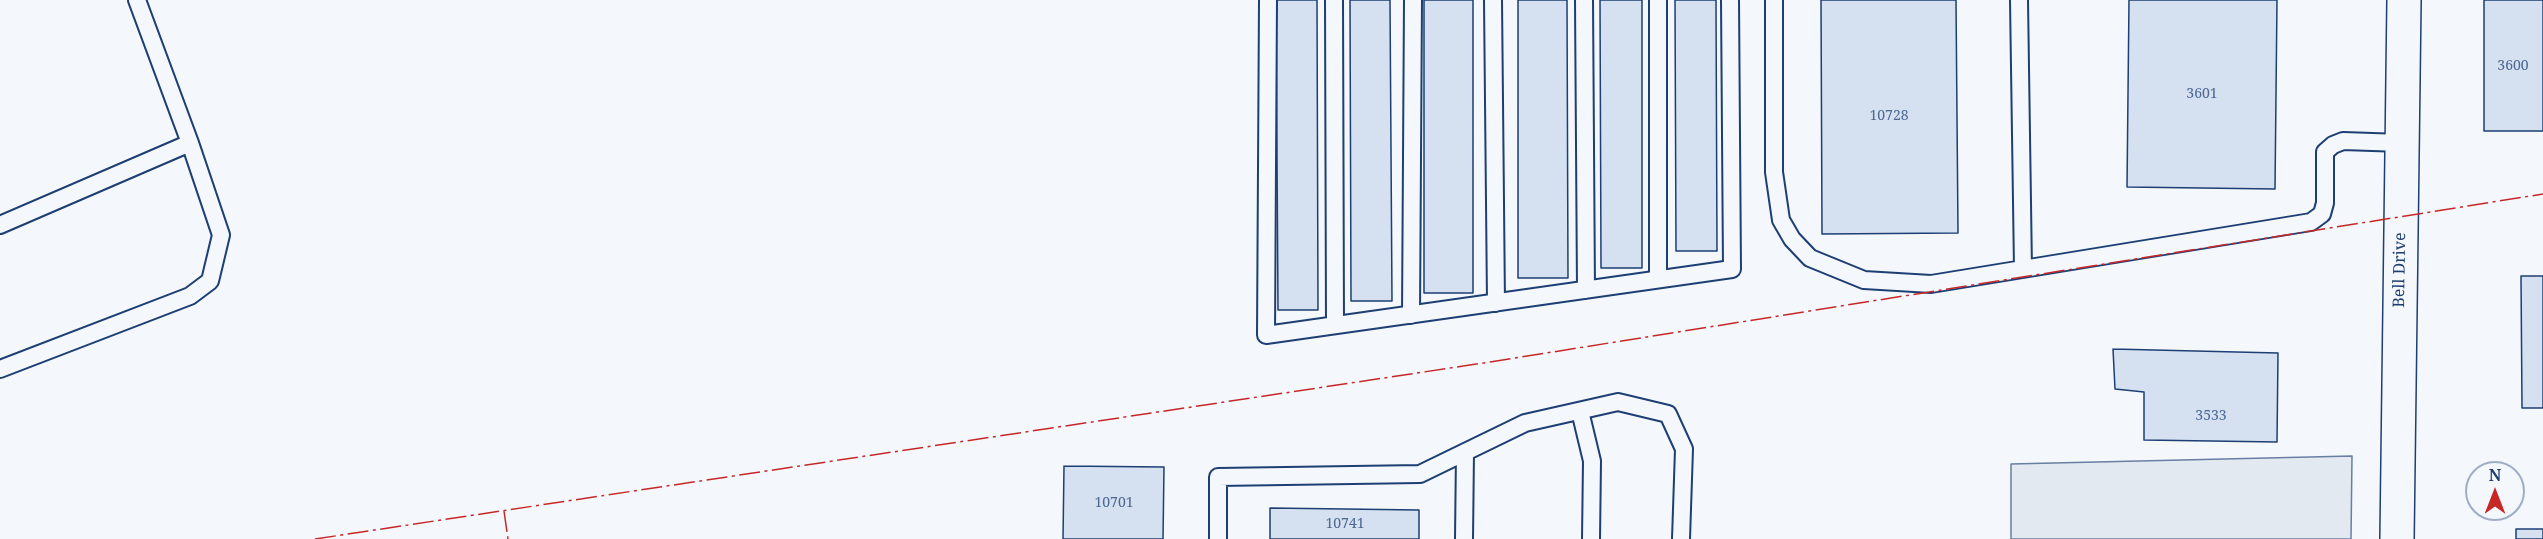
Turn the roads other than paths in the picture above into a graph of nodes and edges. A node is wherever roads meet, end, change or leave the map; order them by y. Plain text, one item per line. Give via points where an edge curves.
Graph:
1 (137, 0) edge
2 (1268, 0) edge
3 (1334, 0) edge
4 (1413, 0) edge
5 (1493, 0) edge
6 (1584, 0) edge
7 (1658, 0) edge
8 (1731, 0) edge
9 (1774, 0) edge
10 (2019, 0) edge
11 (2404, 0) edge
12 (190, 143) junction
13 (2402, 143) junction
14 (0, 225) edge
15 (2023, 269) junction
16 (1658, 279) junction
17 (1586, 290) junction
18 (1496, 303) junction
19 (1411, 315) junction
20 (1335, 325) junction
21 (0, 369) edge
22 (1580, 411) junction
23 (1465, 452) junction
24 (1218, 539) edge
25 (1464, 539) edge
26 (1591, 539) edge
27 (1681, 539) edge
28 (2397, 539) edge

1 - 12 lane
2 - 20 lane via 1266,335
3 - 20 lane
4 - 19 lane
5 - 18 lane
6 - 17 lane
7 - 16 lane
8 - 16 lane via 1732,269
9 - 15 lane via 1776,198 1781,220 1792,240 1810,258 1864,280 1931,284
10 - 15 lane
11 - 13 street, Bell Drive
12 - 14 lane
12 - 21 lane via 221,235 210,281 190,296
13 - 15 lane via 2343,141 2333,145 2325,152 2322,214 2311,222
13 - 28 street, Bell Drive
16 - 17 lane
17 - 18 lane
18 - 19 lane
19 - 20 lane
22 - 23 lane via 1526,423
22 - 26 lane via 1592,461
22 - 27 lane via 1618,402 1668,414 1684,449
23 - 24 lane via 1420,474 1218,477
23 - 25 lane

